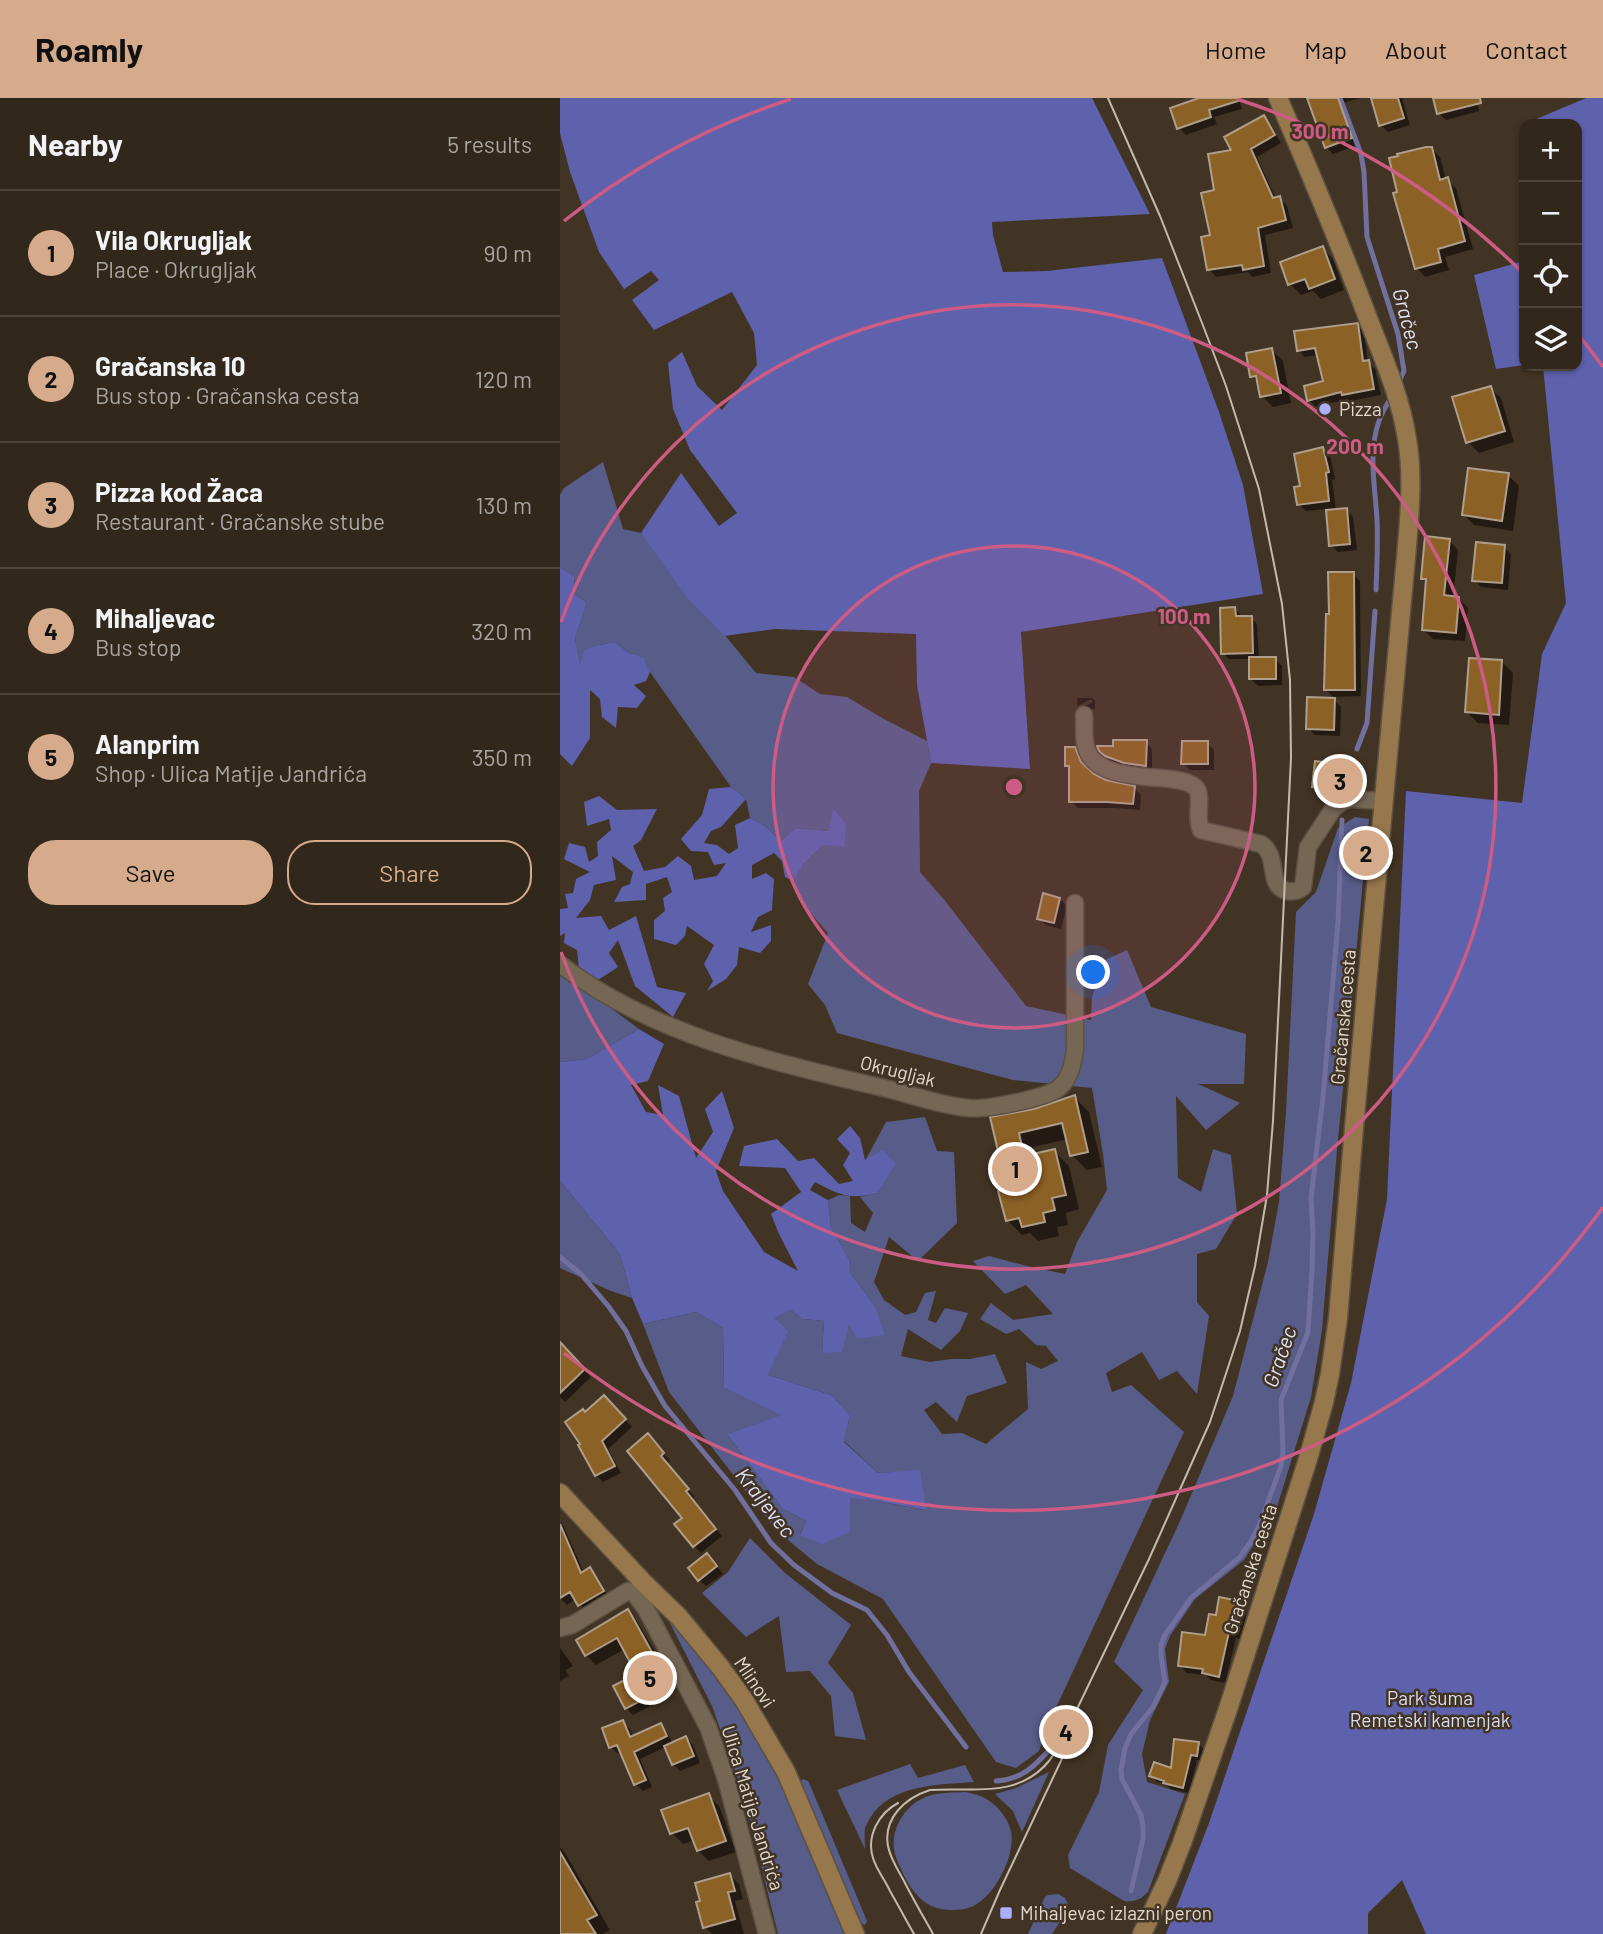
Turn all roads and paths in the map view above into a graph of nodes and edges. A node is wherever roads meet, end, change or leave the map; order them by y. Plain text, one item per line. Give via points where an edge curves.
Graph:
1 (1278, 98) edge
2 (1084, 715) dead end
3 (1384, 802) junction
4 (1075, 903) dead end
5 (560, 964) edge
6 (560, 1493) edge
7 (560, 1628) edge
8 (767, 1934) edge
9 (855, 1934) edge
10 (1142, 1934) edge

1 - 3 main road, Gračanska cesta via 1344,254 1408,441 1410,513
2 - 3 street via 1086,750 1095,764 1194,786 1199,794 1201,830 1267,848 1275,881 1286,890 1303,887 1308,847 1333,809 1350,799
3 - 10 main road, Gračanska cesta via 1338,1318 1324,1402 1229,1706 1182,1843
4 - 5 street, Okrugljak via 1071,1068 1054,1091 976,1109 732,1050 611,998
6 - 9 main road, Mlinovi via 679,1617 744,1700 786,1772
7 - 8 street, Ulica Matije Jandrića via 628,1591 634,1592 646,1609 708,1727

